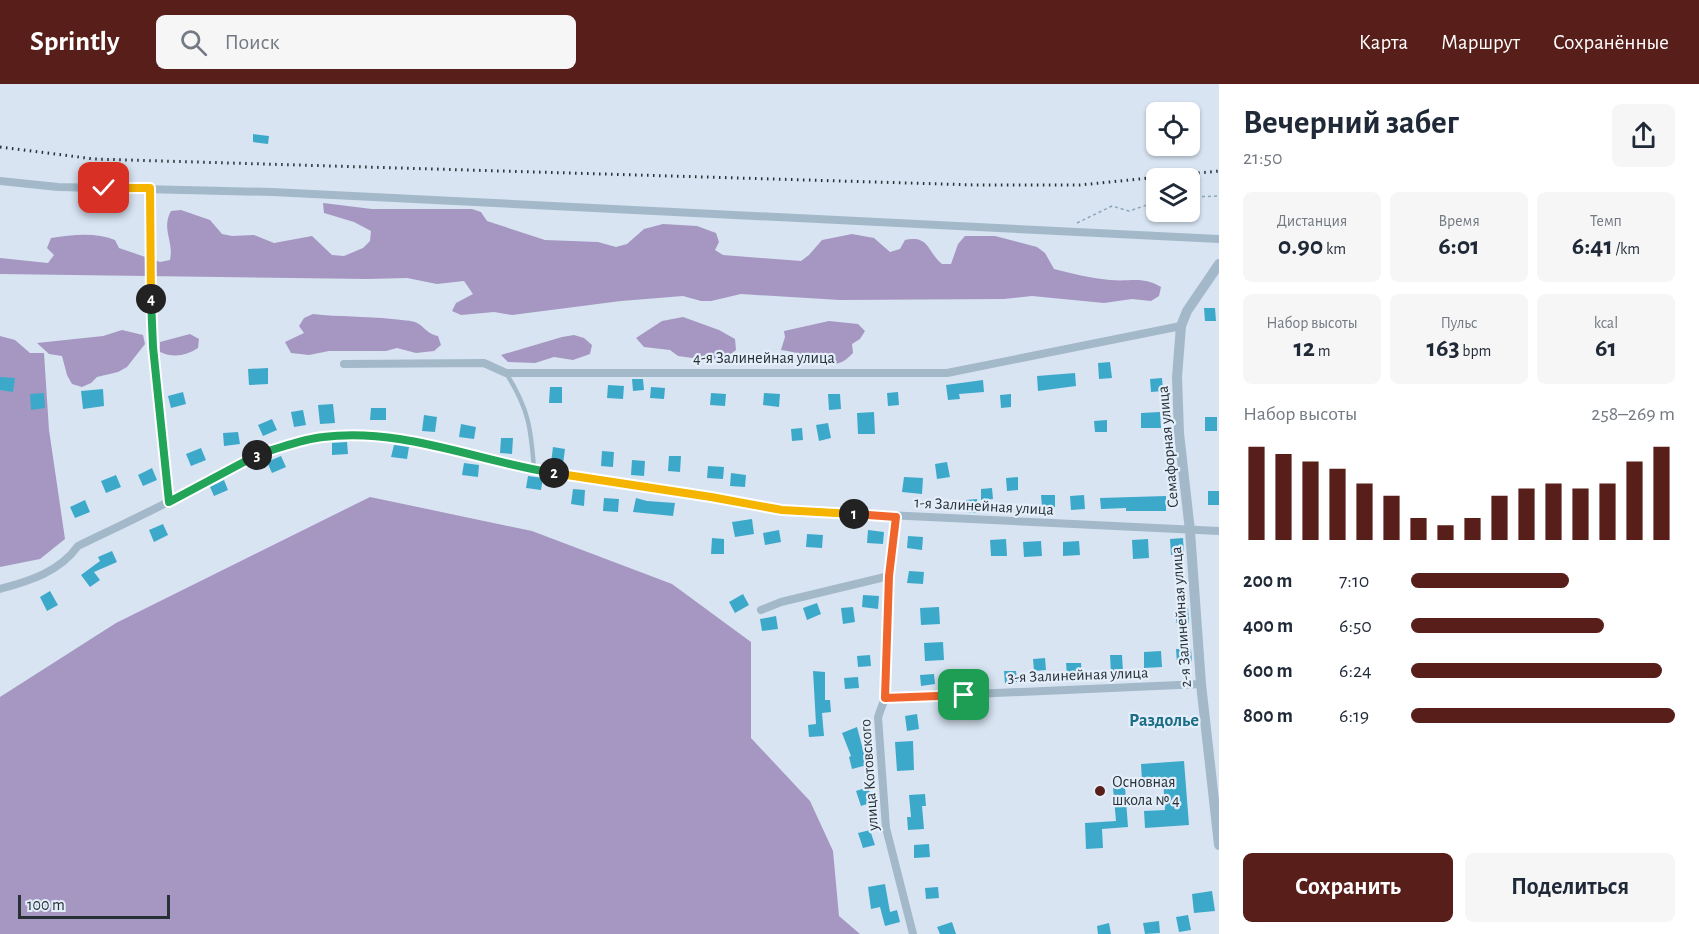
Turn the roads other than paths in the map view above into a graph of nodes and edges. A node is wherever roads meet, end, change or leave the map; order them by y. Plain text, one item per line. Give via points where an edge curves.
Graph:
1 (0, 181) edge
2 (1219, 239) edge
3 (1219, 264) edge
4 (1181, 326) junction
5 (344, 364) dead end
6 (506, 373) junction
7 (534, 470) junction
8 (896, 517) junction
9 (1190, 531) junction
10 (1219, 531) edge
11 (889, 576) junction
12 (0, 589) edge
13 (761, 610) dead end
14 (1201, 684) junction
15 (885, 698) junction
16 (1217, 818) edge
17 (1219, 845) edge
18 (914, 934) edge

1 - 2 street via 58,188 283,193
3 - 4 street, Семафорная улица
4 - 6 street, 4-я Залинейная улица via 947,373
4 - 9 street, Семафорная улица via 1177,377 1179,434
5 - 6 street, 4-я Залинейная улица via 484,363
6 - 7 lane via 521,396 530,423
7 - 8 street, 1-я Залинейная улица via 782,510
7 - 12 street, 1-я Залинейная улица via 442,447 370,435 321,437 265,452 78,546 69,558 46,574
8 - 9 street, 1-я Залинейная улица
8 - 11 street, улица Котовского
9 - 10 street, 1-я Залинейная улица
9 - 14 street, 2-я Залинейная улица
11 - 13 street
11 - 15 street, улица Котовского
14 - 15 street, 3-я Залинейная улица
14 - 16 street, 2-я Залинейная улица
15 - 18 street, улица Котовского via 878,717 886,828
16 - 17 street, 2-я Залинейная улица

